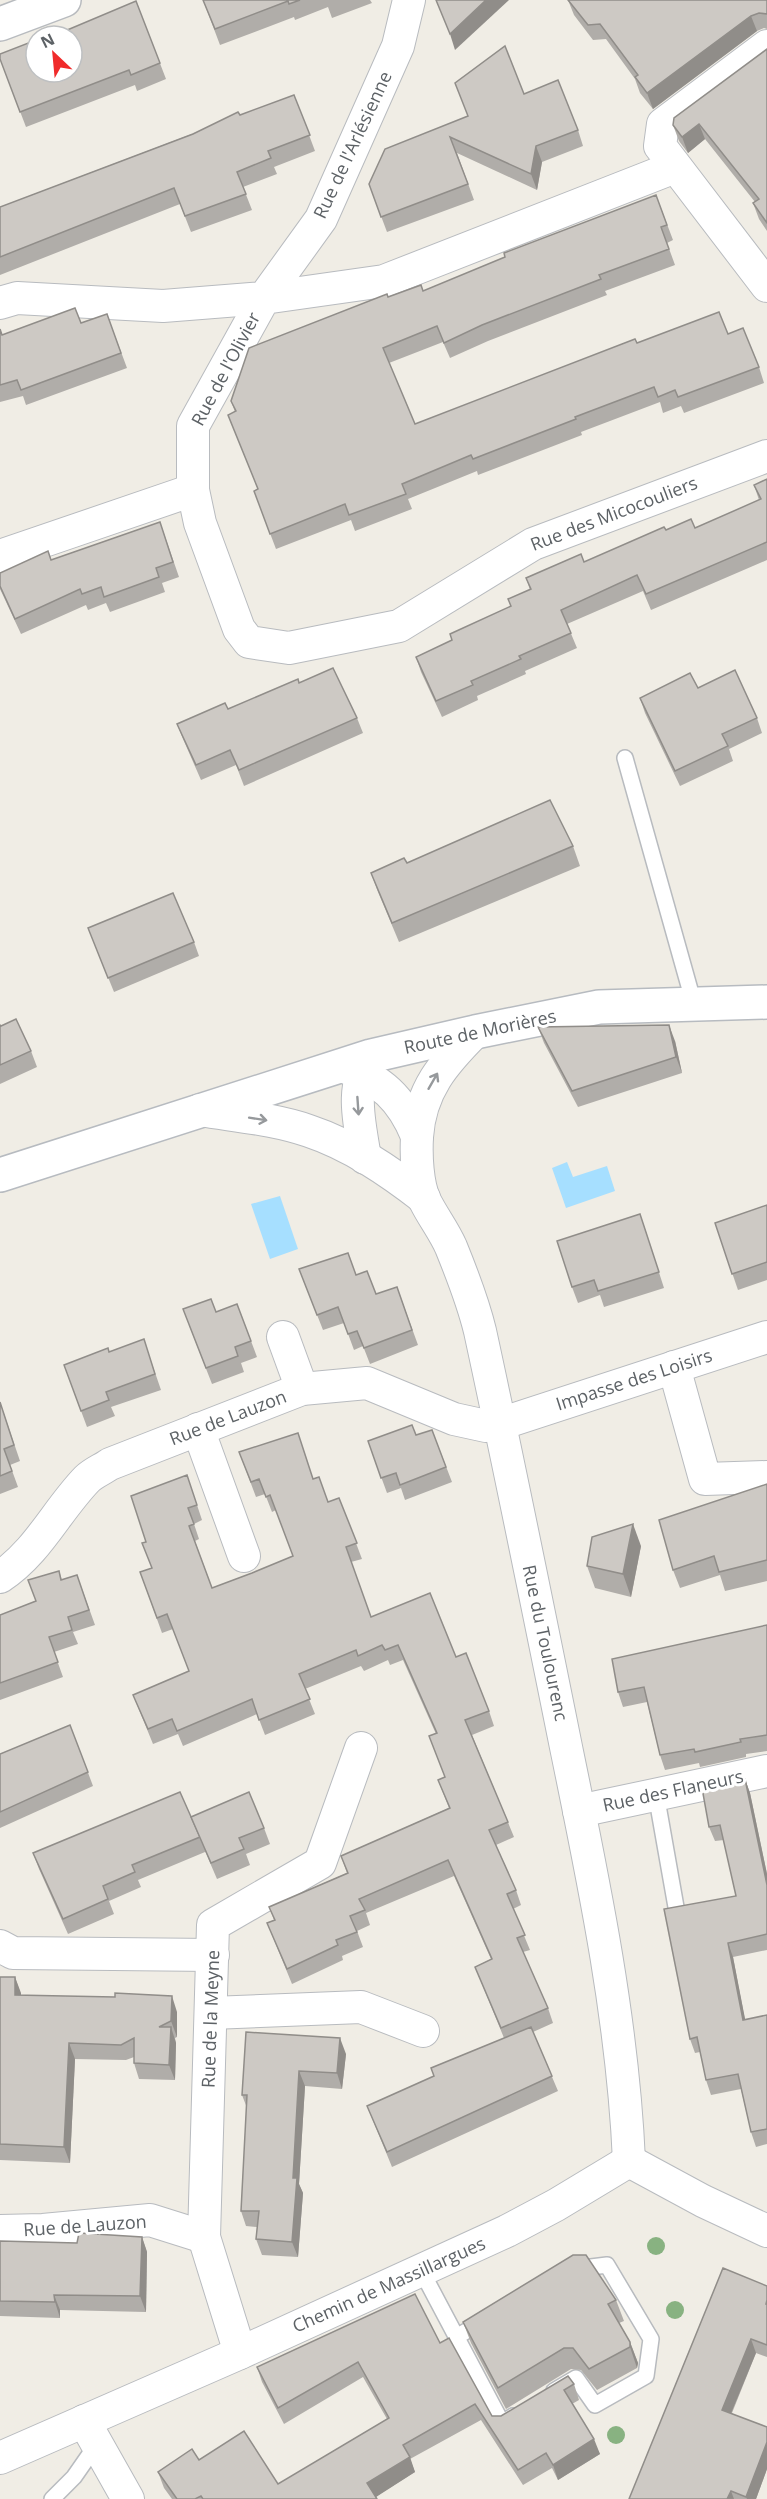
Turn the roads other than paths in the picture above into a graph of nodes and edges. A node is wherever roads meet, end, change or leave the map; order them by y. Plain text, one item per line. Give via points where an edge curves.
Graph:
1 (64, 0) edge
2 (409, 0) edge
3 (0, 24) edge
4 (767, 46) edge
5 (675, 167) junction
6 (767, 286) edge
7 (264, 298) junction
8 (0, 303) edge
9 (767, 456) edge
10 (193, 490) junction
11 (0, 556) edge
12 (626, 758) dead end
13 (767, 1002) edge
14 (694, 1004) junction
15 (476, 1032) junction
16 (358, 1065) junction
17 (201, 1110) junction
18 (417, 1136) junction
19 (365, 1158) junction
20 (0, 1175) edge
21 (424, 1198) junction
22 (283, 1337) dead end
23 (767, 1337) edge
24 (674, 1367) junction
25 (302, 1389) junction
26 (500, 1424) junction
27 (198, 1429) junction
28 (767, 1477) edge
29 (244, 1556) dead end
30 (0, 1577) edge
31 (360, 1748) dead end
32 (767, 1771) edge
33 (656, 1794) junction
34 (579, 1812) junction
35 (676, 1907) edge
36 (0, 1946) edge
37 (213, 1955) junction
38 (212, 2013) junction
39 (423, 2031) dead end
40 (629, 2161) junction
41 (0, 2231) edge
42 (767, 2231) edge
43 (204, 2237) junction
44 (421, 2270) junction
45 (557, 2279) edge
46 (497, 2313) edge
47 (456, 2337) junction
48 (240, 2353) junction
49 (91, 2433) junction
50 (0, 2458) edge
51 (52, 2499) edge
52 (128, 2499) edge

1 - 3 main road
2 - 7 street, Rue de l'Arlésienne via 398,46 321,219
4 - 5 street via 663,124 660,146
5 - 6 street
5 - 7 street, Rue de l'Olivier via 384,281
7 - 8 street via 163,306 17,298
7 - 10 street, Rue de l'Olivier via 193,426
9 - 10 street, Rue des Micocouliers via 533,544 399,626 289,648 249,642 239,629 200,523
10 - 11 street
12 - 14 lane
13 - 14 main road, Route de Morières
14 - 15 main road, Route de Morières via 599,1006
15 - 16 main road, Route de Morières
18 -> 15 street, Rue du Toulourenc via 425,1095 442,1066
16 - 17 main road, Route de Morières
16 - 18 street, Rue du Toulourenc via 396,1097
16 -> 19 street via 356,1101
17 -> 19 street, Route de Morières via 308,1130
17 - 20 main road, Route de Morières
18 - 21 street, Rue du Toulourenc
19 - 21 street, Route de Morières
21 - 26 street, Rue du Toulourenc via 449,1245 475,1310
22 - 25 street
23 - 24 street, Impasse des Loisirs
24 - 26 street, Impasse des Loisirs
24 - 28 street via 705,1479
25 - 26 street, Rue de Lauzon via 367,1383 454,1419 486,1426
25 - 27 street, Rue de Lauzon
26 - 34 street, Rue du Toulourenc
27 - 29 street
27 - 30 street, Rue de Lauzon via 110,1464 88,1477 31,1551
31 - 37 street, Rue de la Meyne via 320,1863 213,1925
32 - 33 street, Rue des Flaneurs
33 - 34 street, Rue des Flaneurs
33 - 35 lane
34 - 40 street, Rue du Toulourenc via 626,2084
36 - 37 street via 13,1953
37 - 38 street, Rue de la Meyne
38 - 39 street via 361,2007
38 - 43 street, Rue de la Meyne
40 - 42 street via 703,2202
40 - 44 street, Chemin de Massillargues via 517,2226
41 - 43 street, Rue de Lauzon via 150,2220
43 - 48 street, Rue de la Meyne
44 - 47 lane
44 - 48 street, Chemin de Massillargues
45 - 47 lane via 577,2267 607,2265 651,2339 646,2376 595,2405 576,2378 502,2423
46 - 47 lane
48 - 49 street, Chemin de Massillargues
49 - 50 street, Chemin de Massillargues
49 - 51 lane via 74,2477
49 - 52 street

